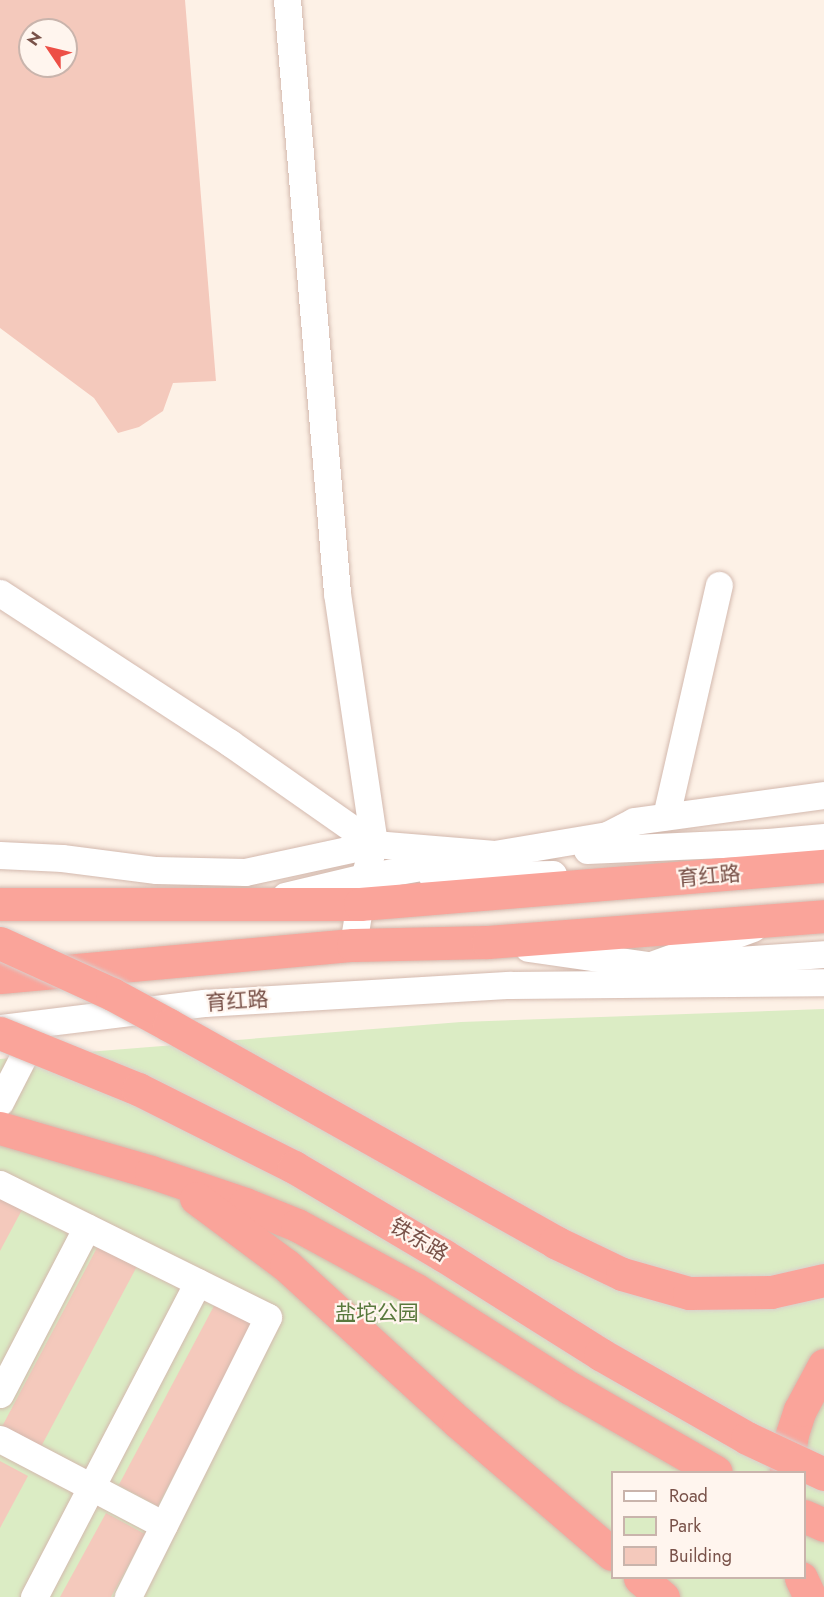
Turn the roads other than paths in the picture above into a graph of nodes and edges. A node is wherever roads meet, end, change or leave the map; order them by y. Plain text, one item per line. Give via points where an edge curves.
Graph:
1 (287, 0) edge
2 (719, 585) dead end
3 (0, 593) edge
4 (824, 795) edge
5 (666, 816) junction
6 (824, 837) edge
7 (374, 844) junction
8 (495, 854) junction
9 (0, 855) edge
10 (767, 857) junction
11 (824, 866) edge
12 (245, 872) junction
13 (362, 890) junction
14 (0, 904) edge
15 (824, 916) edge
16 (775, 921) junction
17 (488, 942) junction
18 (0, 943) edge
19 (352, 945) junction
20 (824, 954) edge
21 (651, 966) junction
22 (0, 977) edge
23 (824, 982) edge
24 (510, 985) junction
25 (780, 985) junction
26 (40, 1024) junction
27 (0, 1028) edge
28 (0, 1033) edge
29 (0, 1102) edge
30 (0, 1128) edge
31 (151, 1172) junction
32 (0, 1184) edge
33 (87, 1227) junction
34 (824, 1280) edge
35 (198, 1282) junction
36 (824, 1365) edge
37 (0, 1394) edge
38 (0, 1439) edge
39 (714, 1471) edge
40 (786, 1471) edge
41 (824, 1474) edge
42 (91, 1487) junction
43 (806, 1517) edge
44 (164, 1525) junction
45 (824, 1525) edge
46 (611, 1553) edge
47 (641, 1579) edge
48 (801, 1579) edge
49 (34, 1597) edge
50 (128, 1597) edge
51 (663, 1597) edge
52 (810, 1597) edge

1 - 7 street via 337,593
2 - 5 street
3 - 7 street via 230,743
4 - 5 street, 育红路
5 - 8 street, 育红路 via 634,821 607,836
6 - 10 street, 育红路
7 - 8 street, 育红路
7 - 12 street, 育红路
7 - 13 street
8 - 10 street, 育红路
8 - 13 street, 育红路
9 - 12 street, 育红路 via 156,870
10 - 11 highway
10 - 13 highway, 育红路
12 - 13 street, 育红路
13 - 14 highway, 育红路 via 252,905
13 - 19 street
15 - 16 highway
16 - 17 highway, 育红路
16 - 21 street, 育红路
17 - 19 highway, 育红路
17 - 21 street, 育红路
18 - 34 highway, bridge via 112,994 555,1242 622,1274 689,1293 771,1292
19 - 22 highway, 育红路
20 - 21 street, 育红路
21 - 24 street, 育红路
21 - 25 street, 育红路
23 - 25 street, 育红路
24 - 25 street, 育红路
24 - 26 street, 育红路 via 204,1003
26 - 27 street, 育红路
26 - 29 street
28 - 41 highway, 铁东路, bridge via 138,1089 294,1167 443,1254 610,1360 747,1438
30 - 31 highway
31 - 39 highway via 297,1224 416,1290 570,1388
31 - 46 highway via 249,1234
32 - 33 street
33 - 35 street
33 - 37 street
35 - 42 street
35 - 44 street via 268,1317
36 - 40 highway via 800,1410
38 - 42 street
42 - 44 street
42 - 49 street
43 - 45 highway
44 - 50 street
47 - 51 highway
48 - 52 highway

